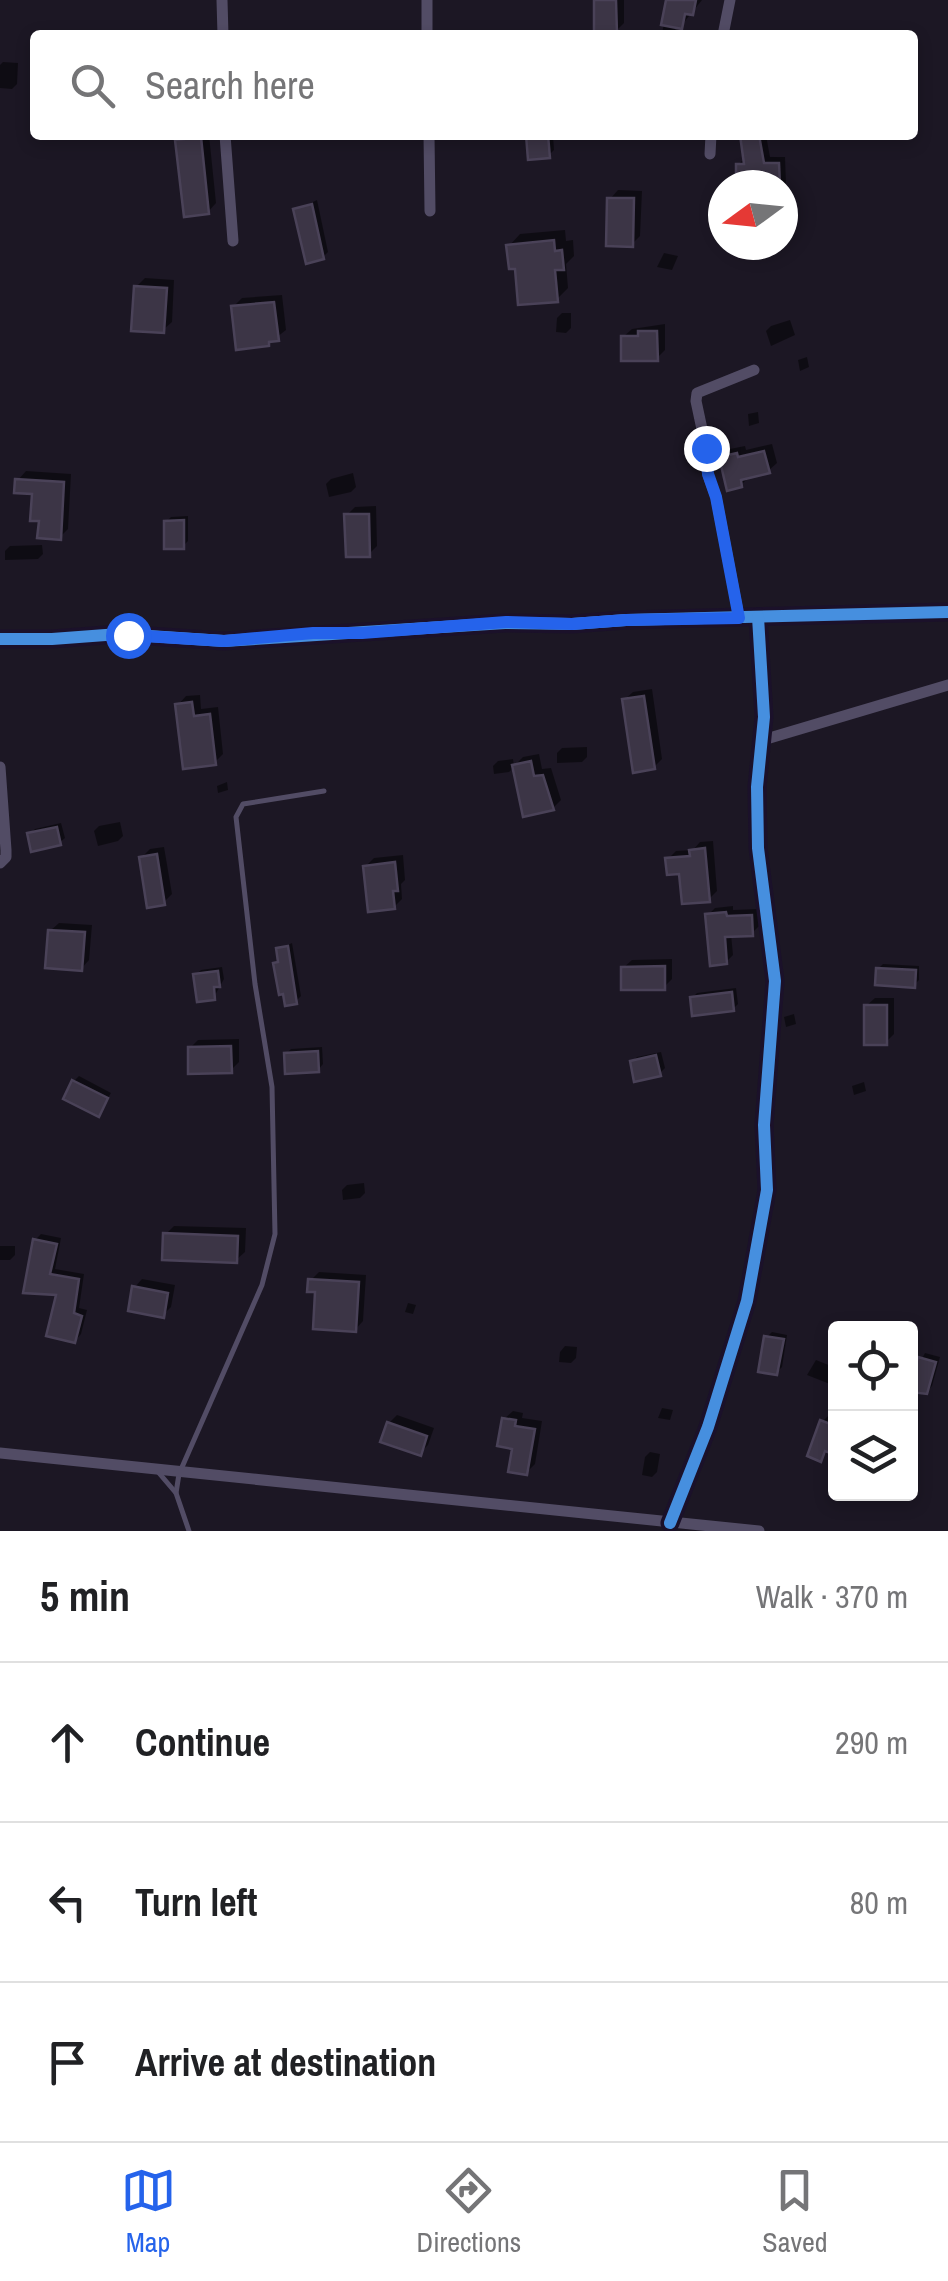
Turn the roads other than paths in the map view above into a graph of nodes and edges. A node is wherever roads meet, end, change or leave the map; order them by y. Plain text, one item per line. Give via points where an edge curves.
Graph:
1 (222, 0) edge
2 (427, 0) edge
3 (730, 0) edge
4 (223, 30) edge
5 (428, 30) edge
6 (723, 30) edge
7 (225, 140) edge
8 (429, 140) edge
9 (711, 140) edge
10 (710, 154) dead end
11 (430, 210) dead end
12 (233, 241) dead end
13 (754, 370) dead end
14 (948, 612) edge
15 (758, 617) junction
16 (739, 618) junction
17 (0, 639) edge
18 (948, 685) edge
19 (763, 740) junction
20 (0, 767) edge
21 (324, 791) dead end
22 (0, 863) edge
23 (0, 1453) edge
24 (158, 1471) junction
25 (179, 1474) junction
26 (176, 1493) junction
27 (670, 1523) junction
28 (190, 1531) edge
29 (760, 1531) edge

1 - 4 street
2 - 5 street
3 - 6 street
7 - 12 street
8 - 11 street
9 - 10 street
13 - 16 street via 704,388 696,402
14 - 15 street
15 - 16 street
15 - 19 street
16 - 17 street via 506,622 224,641 119,634
18 - 19 street
19 - 27 street via 758,848 774,981 764,1125 767,1190 746,1300 708,1427
20 - 22 street via 6,857
21 - 25 lane via 243,804 236,817 272,1087 276,1234 262,1285
23 - 24 street
24 - 25 street
24 - 26 lane
25 - 26 lane
25 - 27 street
26 - 28 lane
27 - 29 street

